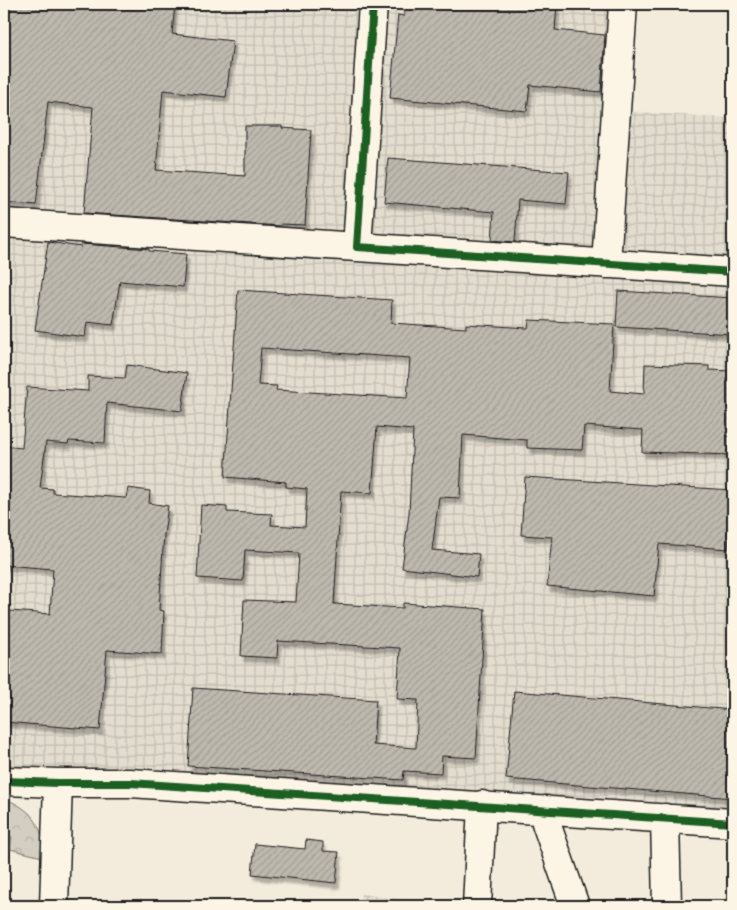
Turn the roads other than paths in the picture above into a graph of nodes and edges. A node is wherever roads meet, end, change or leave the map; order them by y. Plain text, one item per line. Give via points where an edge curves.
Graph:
1 (373, 4) edge
2 (623, 4) edge
3 (4, 224) edge
4 (357, 247) junction
5 (606, 264) junction
6 (733, 272) edge
7 (4, 781) edge
8 (58, 783) junction
9 (482, 805) junction
10 (546, 810) junction
11 (665, 818) junction
12 (733, 823) edge
13 (54, 906) edge
14 (477, 906) edge
15 (575, 906) edge
16 (667, 906) edge

1 - 4 street
2 - 5 street
3 - 4 street
4 - 5 street
5 - 6 street
7 - 8 street
8 - 9 street via 130,783
8 - 13 street
9 - 10 street
9 - 14 street
10 - 11 street
10 - 15 street via 546,823
11 - 12 street
11 - 16 street

